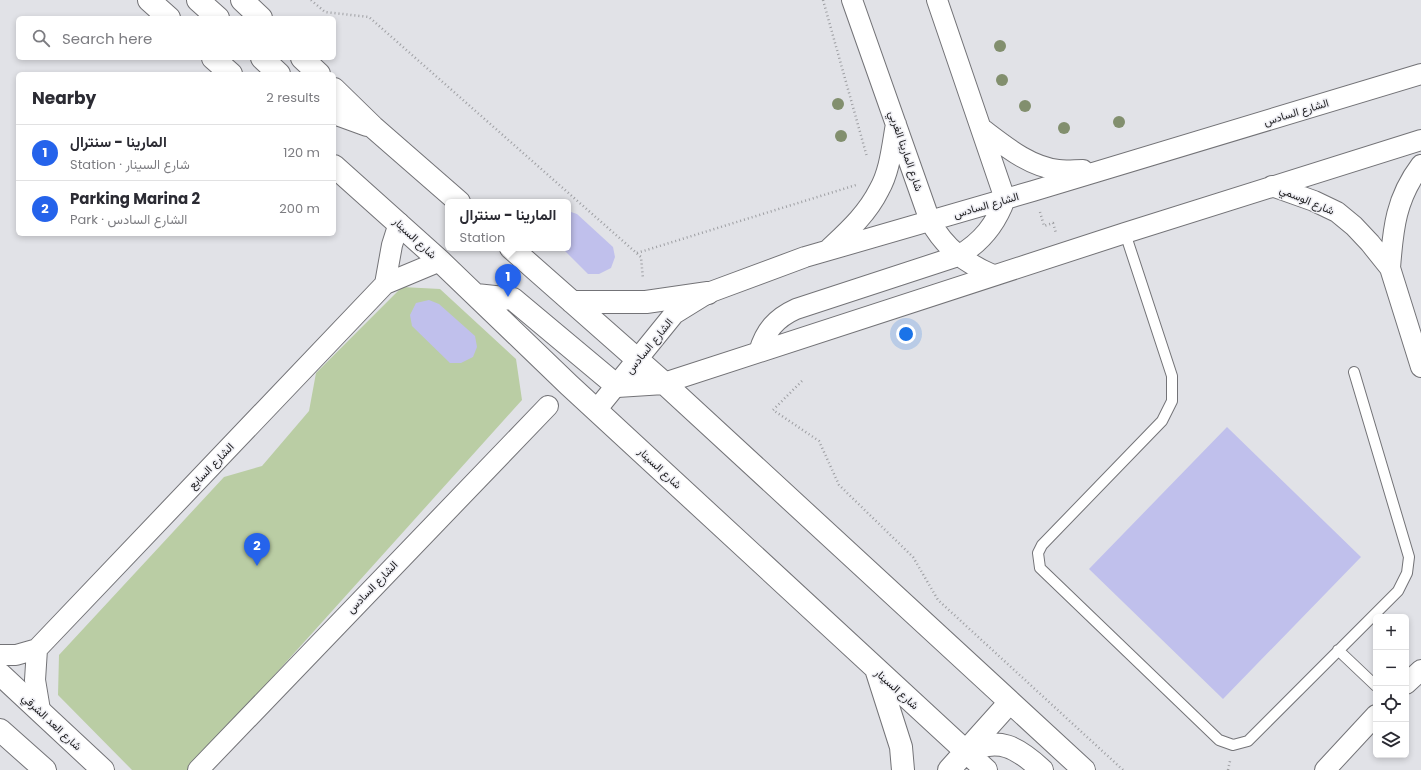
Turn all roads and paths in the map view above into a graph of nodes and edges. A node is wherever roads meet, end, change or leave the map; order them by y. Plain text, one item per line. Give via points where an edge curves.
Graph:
1 (149, 0) edge
2 (198, 0) edge
3 (242, 0) edge
4 (311, 0) edge
5 (823, 0) edge
6 (852, 0) edge
7 (938, 0) edge
8 (167, 16) edge
9 (216, 16) edge
10 (259, 16) edge
11 (216, 60) edge
12 (264, 60) edge
13 (304, 60) edge
14 (229, 72) edge
15 (277, 72) edge
16 (317, 72) edge
17 (1421, 74) edge
18 (336, 91) edge
19 (336, 114) edge
20 (896, 124) junction
21 (373, 127) junction
22 (981, 128) junction
23 (1421, 140) edge
24 (867, 158) dead end
25 (1421, 165) edge
26 (336, 168) edge
27 (1102, 170) junction
28 (860, 182) dead end
29 (1272, 186) junction
30 (1033, 191) junction
31 (456, 199) edge
32 (1005, 199) junction
33 (930, 221) junction
34 (398, 223) junction
35 (1125, 233) junction
36 (514, 251) edge
37 (827, 251) junction
38 (637, 253) junction
39 (1062, 253) junction
40 (958, 256) junction
41 (440, 261) junction
42 (1390, 268) junction
43 (993, 275) junction
44 (385, 284) junction
45 (708, 293) junction
46 (476, 295) junction
47 (572, 302) junction
48 (646, 302) junction
49 (758, 352) junction
50 (636, 360) junction
51 (1421, 367) edge
52 (1354, 372) dead end
53 (802, 381) dead end
54 (664, 383) junction
55 (617, 386) junction
56 (548, 406) dead end
57 (597, 410) junction
58 (37, 649) junction
59 (1338, 650) junction
60 (0, 655) edge
61 (877, 670) junction
62 (1421, 670) edge
63 (0, 674) edge
64 (1409, 681) edge
65 (1373, 683) edge
66 (1010, 702) junction
67 (40, 710) junction
68 (1373, 718) edge
69 (0, 730) edge
70 (1046, 735) junction
71 (966, 752) junction
72 (1028, 765) edge
73 (44, 770) edge
74 (103, 770) edge
75 (198, 770) edge
76 (903, 770) edge
77 (950, 770) edge
78 (986, 770) edge
79 (1084, 770) edge
80 (1123, 770) edge
81 (1325, 770) edge

1 - 8 street
2 - 9 street
3 - 10 street
4 - 38 path via 325,12 369,17
5 - 24 path
6 - 20 street, شارع المارينا الغربي
7 - 22 street
11 - 14 street
12 - 15 street
13 - 16 street
17 - 27 street, الشارع السادس
18 - 21 street
19 - 21 street
20 - 33 street, شارع المارينا الغربي
20 - 37 street via 889,161 880,189 868,210
21 - 31 street
22 - 27 street via 1013,152 1034,163 1058,170
22 - 32 street
23 - 29 street
25 - 42 street, شارع الوسمي via 1411,178 1395,216
26 - 34 street, شارع السينار
27 - 30 street, الشارع السادس
28 - 38 path
29 - 35 street
29 - 42 street, شارع الوسمي via 1337,212 1354,226
30 - 32 street, الشارع السادس
30 - 39 path via 1044,226 1053,223
32 - 33 street, الشارع السادس
32 - 40 street via 992,226 971,248
33 - 37 street, الشارع السادس
33 - 40 street, شارع المارينا الغربي
34 - 41 street, شارع السينار
34 - 44 street
35 - 39 street
35 - 59 lane via 1172,376 1172,401 1162,421 1042,545 1038,554 1040,568 1219,740 1233,745 1248,741
36 - 47 street
37 - 45 street, الشارع السادس
38 - 48 path via 641,257
39 - 43 street
40 - 43 street, شارع المارينا الغربي via 974,268
40 - 49 street via 785,314 768,330
41 - 44 street, الشارع السابع
41 - 46 street, شارع السينار
42 - 51 street, شارع الوسمي
43 - 49 street
44 - 58 street, الشارع السابع
45 - 48 street
45 - 50 street, الشارع السادس via 674,314
46 - 55 street via 513,299
46 - 57 street, شارع السينار
47 - 48 street
47 - 50 street
49 - 54 street
50 - 54 street
50 - 55 street, الشارع السادس
52 - 59 lane via 1409,557 1407,573 1398,591
53 - 80 path via 773,410 819,441 839,485 912,556 938,600
54 - 55 street
54 - 66 street
55 - 57 street, الشارع السادس
56 - 75 street, الشارع السادس
57 - 61 street, شارع السينار
58 - 60 street via 16,655
58 - 67 street via 35,680
59 - 65 lane
61 - 71 street, شارع السينار
61 - 76 street via 901,747
62 - 64 street
63 - 67 street, شارع العد الشرقي
66 - 70 street
66 - 71 street
67 - 74 street, شارع العد الشرقي
68 - 81 street
69 - 73 street
70 - 72 street
70 - 79 street
71 - 72 street via 976,747 997,744 1018,750
71 - 77 street
71 - 78 street, شارع السينار

